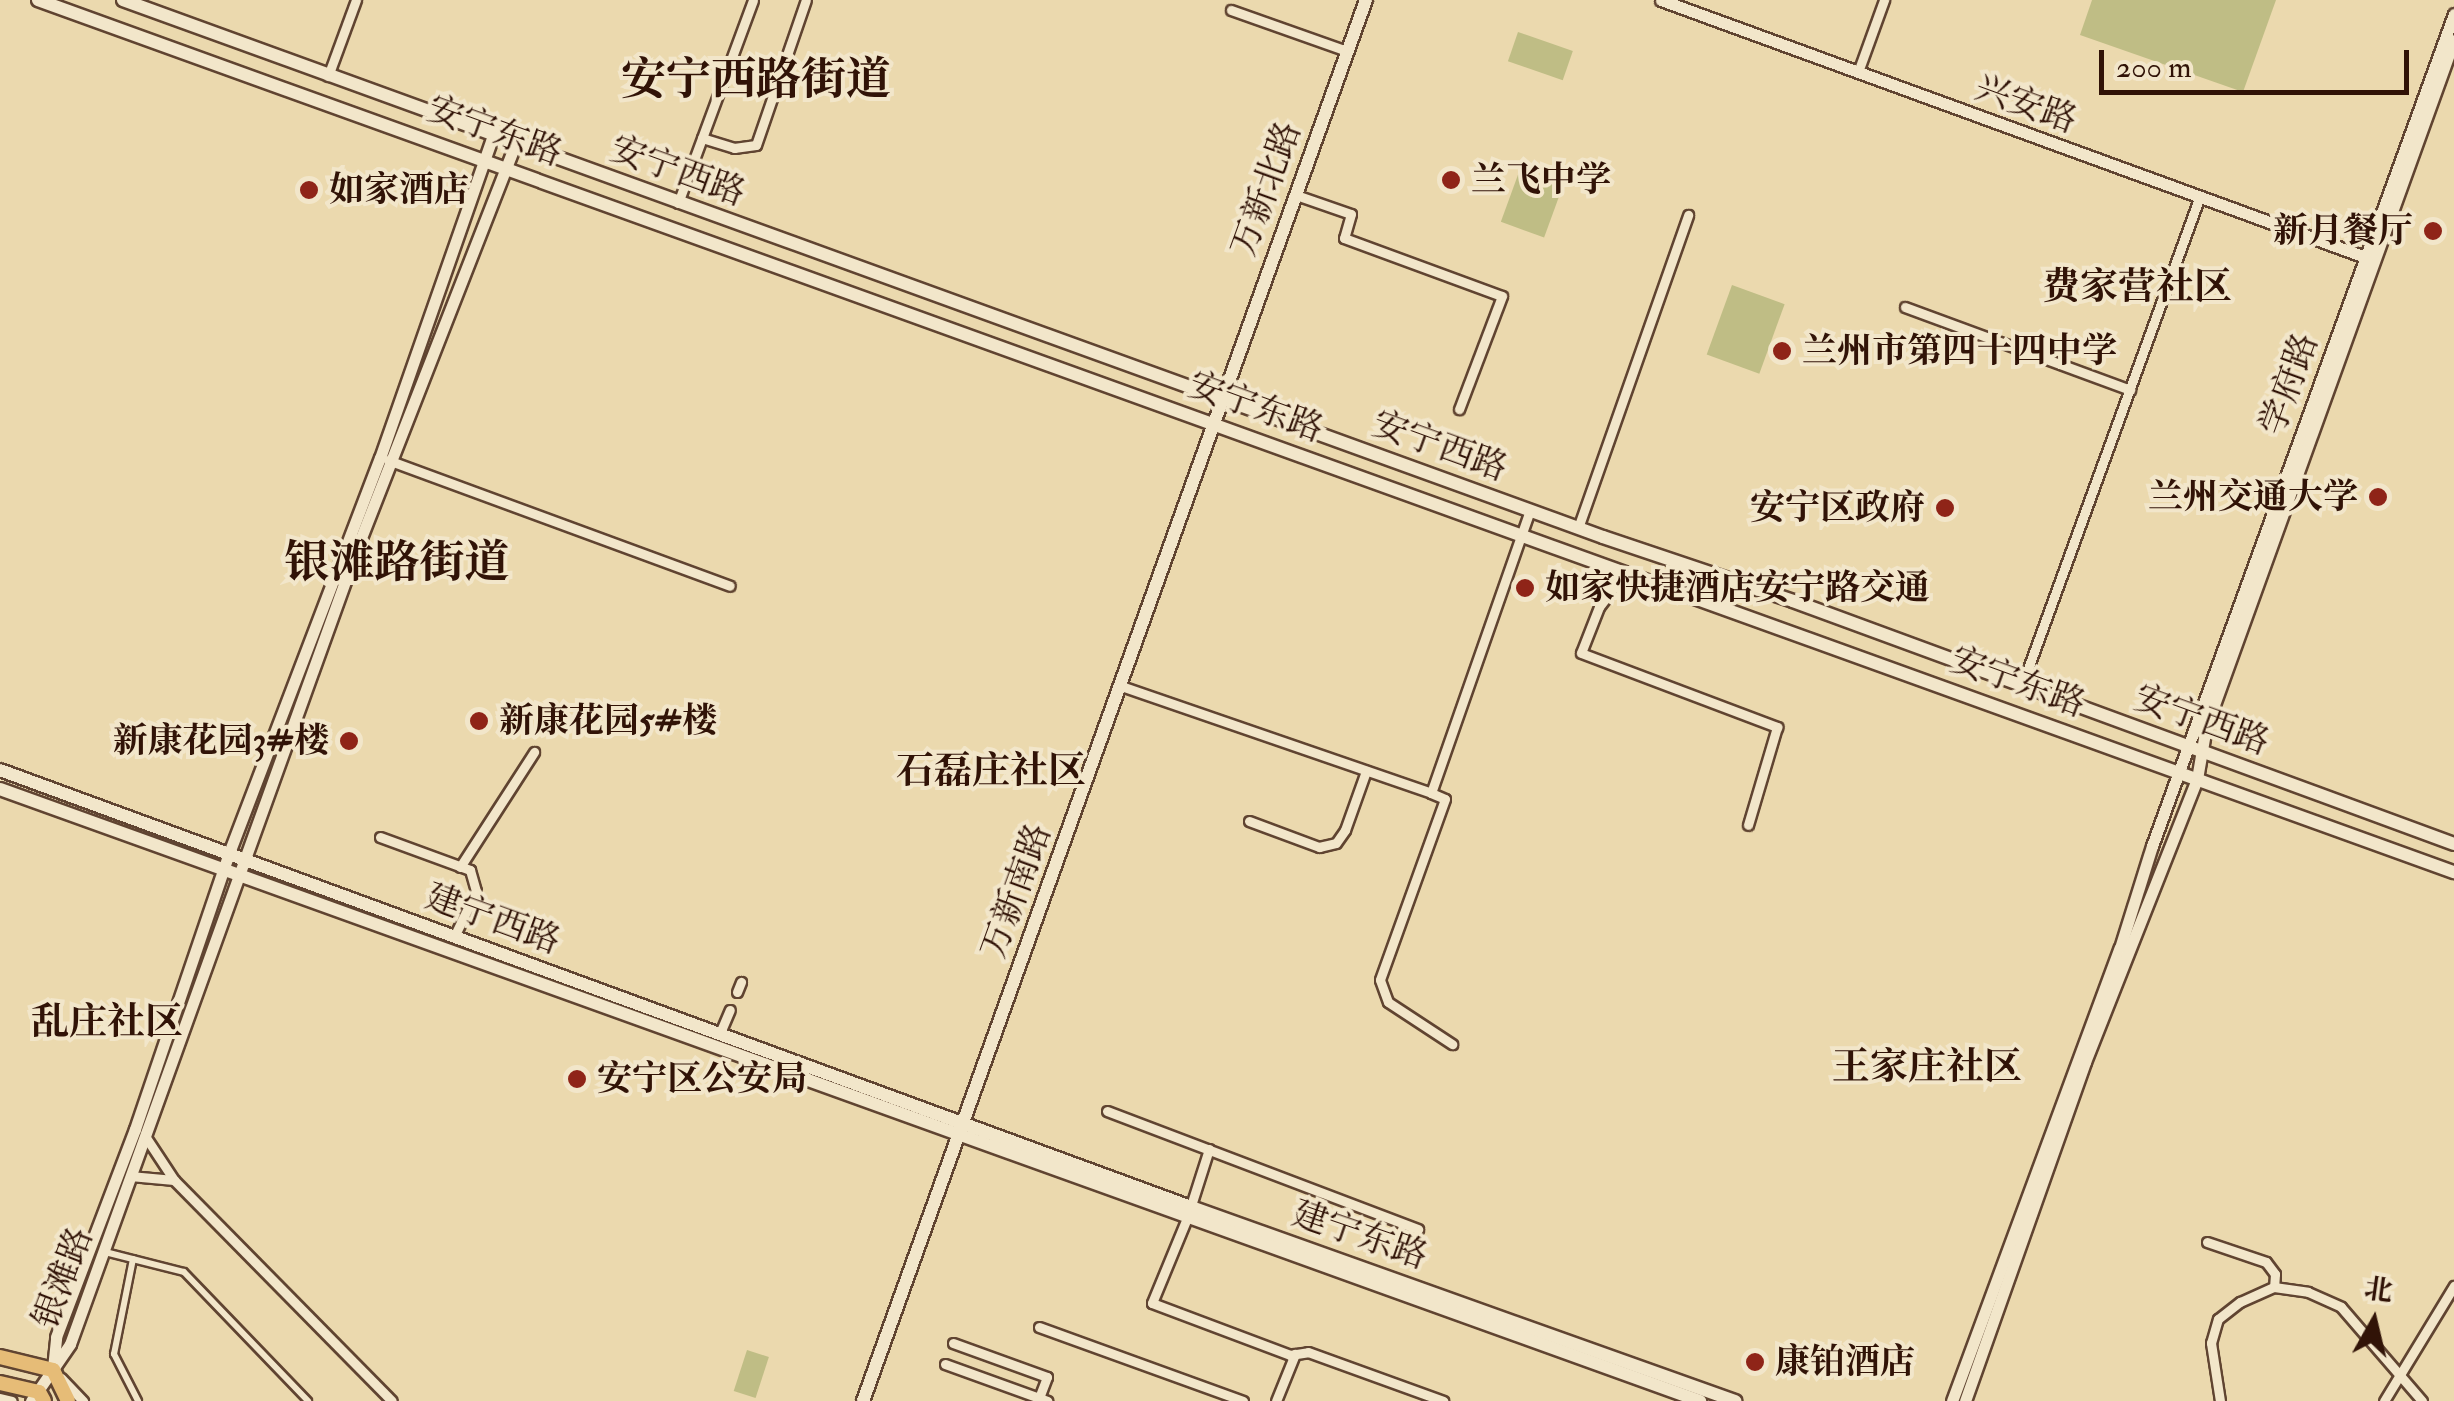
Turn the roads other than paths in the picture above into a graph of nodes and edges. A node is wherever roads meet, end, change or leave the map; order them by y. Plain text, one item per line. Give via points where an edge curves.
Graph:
1 (38, 0) edge
2 (123, 0) edge
3 (356, 0) edge
4 (753, 0) edge
5 (806, 0) edge
6 (1366, 0) edge
7 (1661, 0) edge
8 (1884, 0) edge
9 (1230, 10) dead end
10 (2454, 14) edge
11 (2454, 40) edge
12 (1348, 51) junction
13 (1858, 72) junction
14 (328, 76) junction
15 (442, 117) junction
16 (493, 135) junction
17 (702, 138) junction
18 (432, 140) junction
19 (516, 144) junction
20 (485, 159) junction
21 (559, 159) junction
22 (506, 166) junction
23 (550, 183) junction
24 (1296, 194) junction
25 (2200, 196) junction
26 (678, 203) junction
27 (1688, 215) dead end
28 (2368, 258) junction
29 (1906, 308) dead end
30 (2130, 390) junction
31 (1221, 398) junction
32 (1459, 409) dead end
33 (1213, 423) junction
34 (386, 460) junction
35 (1530, 510) junction
36 (1578, 528) junction
37 (1522, 534) junction
38 (1626, 572) junction
39 (730, 586) dead end
40 (2022, 685) junction
41 (1120, 686) junction
42 (2189, 748) junction
43 (534, 752) dead end
44 (2204, 754) junction
45 (0, 770) edge
46 (2251, 770) junction
47 (1366, 771) junction
48 (2179, 772) junction
49 (2197, 779) junction
50 (0, 789) edge
51 (1431, 793) junction
52 (2242, 795) junction
53 (1249, 821) dead end
54 (1748, 825) dead end
55 (380, 838) dead end
56 (2454, 844) edge
57 (229, 853) junction
58 (244, 860) junction
59 (460, 867) junction
60 (223, 870) junction
61 (2454, 872) edge
62 (238, 875) junction
63 (454, 937) junction
64 (730, 1010) dead end
65 (720, 1033) junction
66 (1452, 1044) dead end
67 (1107, 1110) dead end
68 (964, 1130) junction
69 (145, 1136) junction
70 (1209, 1150) junction
71 (130, 1176) junction
72 (174, 1180) junction
73 (1189, 1213) junction
74 (1418, 1229) dead end
75 (2207, 1242) dead end
76 (104, 1252) junction
77 (133, 1259) junction
78 (2274, 1286) junction
79 (2454, 1286) edge
80 (1039, 1327) dead end
81 (952, 1342) dead end
82 (1295, 1354) junction
83 (0, 1357) edge
84 (945, 1364) dead end
85 (53, 1370) junction
86 (2400, 1376) junction
87 (0, 1383) edge
88 (0, 1398) edge
89 (38, 1398) edge
90 (1043, 1400) edge
91 (12, 1401) edge
92 (68, 1401) edge
93 (83, 1401) edge
94 (138, 1401) edge
95 (308, 1401) edge
96 (392, 1401) edge
97 (863, 1401) edge
98 (1242, 1401) edge
99 (1276, 1401) edge
100 (1443, 1401) edge
101 (1700, 1401) edge
102 (1734, 1401) edge
103 (1952, 1401) edge
104 (1965, 1401) edge
105 (2220, 1401) edge
106 (2384, 1401) edge
107 (2422, 1401) edge

1 - 18 main road, 安宁东路
2 - 14 main road, 安宁西路
3 - 14 street
4 - 17 street
5 - 17 street via 756,145 734,148
6 - 12 main road, 万新北路
7 - 13 street, 兴安路
8 - 13 street
9 - 12 street
10 - 28 street, 学府路
11 - 28 street, 学府路
12 - 24 main road, 万新北路
13 - 25 street, 兴安路
14 - 15 main road, 安宁西路
15 - 16 main road, 安宁西路
15 - 18 main road via 446,132
16 - 19 main road, 安宁西路
16 - 20 street
17 - 26 street
18 - 20 main road, 安宁东路
19 - 21 main road, 安宁西路
19 - 22 street
20 - 22 main road, 安宁东路
20 - 34 street
21 - 23 main road
21 - 26 main road, 安宁西路
22 - 23 main road, 安宁东路
22 - 34 street
23 - 33 main road, 安宁东路
24 - 31 main road, 万新北路
24 - 32 street via 1351,214 1344,238 1502,296
25 - 28 street, 兴安路
25 - 30 street
26 - 31 main road, 安宁西路
27 - 36 street
28 - 42 street, 学府路
28 - 44 street, 学府路 via 2206,727
29 - 30 street
30 - 40 street
31 - 33 main road, 万新南路
31 - 35 main road, 安宁西路
33 - 37 main road, 安宁东路
33 - 41 main road, 万新南路
34 - 39 street
34 - 57 street, 银滩路
34 - 58 street, 银滩路
35 - 36 main road, 安宁西路
35 - 37 street
36 - 40 main road, 安宁西路
37 - 38 main road, 安宁东路
37 - 51 street
38 - 48 main road, 安宁东路
38 - 54 street via 1599,606 1581,653 1777,727
40 - 42 main road, 安宁西路
41 - 47 street
41 - 68 main road, 万新南路
42 - 44 main road, 安宁西路
42 - 48 street, 学府路
43 - 59 street
44 - 46 main road, 安宁西路
44 - 49 street, 学府路
45 - 57 main road, 建宁西路
46 - 52 main road via 2240,783
46 - 56 main road, 安宁西路
47 - 51 street
47 - 53 street via 1336,843 1319,846
48 - 49 main road, 安宁东路
48 - 103 street, 学府路
49 - 52 main road, 安宁东路
49 - 104 street, 学府路 via 2085,1062
50 - 60 main road, 建宁西路
51 - 66 street via 1445,799 1380,980 1398,1011
52 - 61 main road, 安宁东路
55 - 59 street
57 - 58 main road, 建宁西路
57 - 60 street, 银滩路
58 - 62 street, 银滩路
58 - 63 main road, 建宁西路
59 - 63 street via 470,870 476,891
60 - 62 main road, 建宁西路
60 - 85 street, 银滩路 via 56,1337
62 - 68 main road, 建宁西路
62 - 69 street, 银滩路
63 - 65 main road, 建宁西路
64 - 65 street
65 - 68 main road, 建宁西路
67 - 70 street
68 - 73 main road, 建宁东路
68 - 97 main road, 万新南路
69 - 71 street, 银滩路
69 - 72 street
70 - 73 street
70 - 74 street
71 - 72 street
71 - 76 street, 银滩路
72 - 96 street
73 - 82 street via 1152,1303
73 - 101 main road, 建宁东路
73 - 102 main road, 建宁东路
75 - 78 street via 2266,1262
76 - 77 street
76 - 85 street, 银滩路 via 70,1344
77 - 94 street via 114,1354
77 - 95 street via 184,1272
78 - 86 street via 2341,1307
78 - 105 street via 2218,1319 2211,1343
79 - 86 street
80 - 98 street
81 - 90 street via 1047,1377
82 - 99 street
82 - 100 street via 1308,1352
83 - 85 main road
84 - 90 street
85 - 89 street
85 - 92 main road
85 - 93 street
86 - 106 street
86 - 107 street
87 - 89 main road
88 - 91 street

